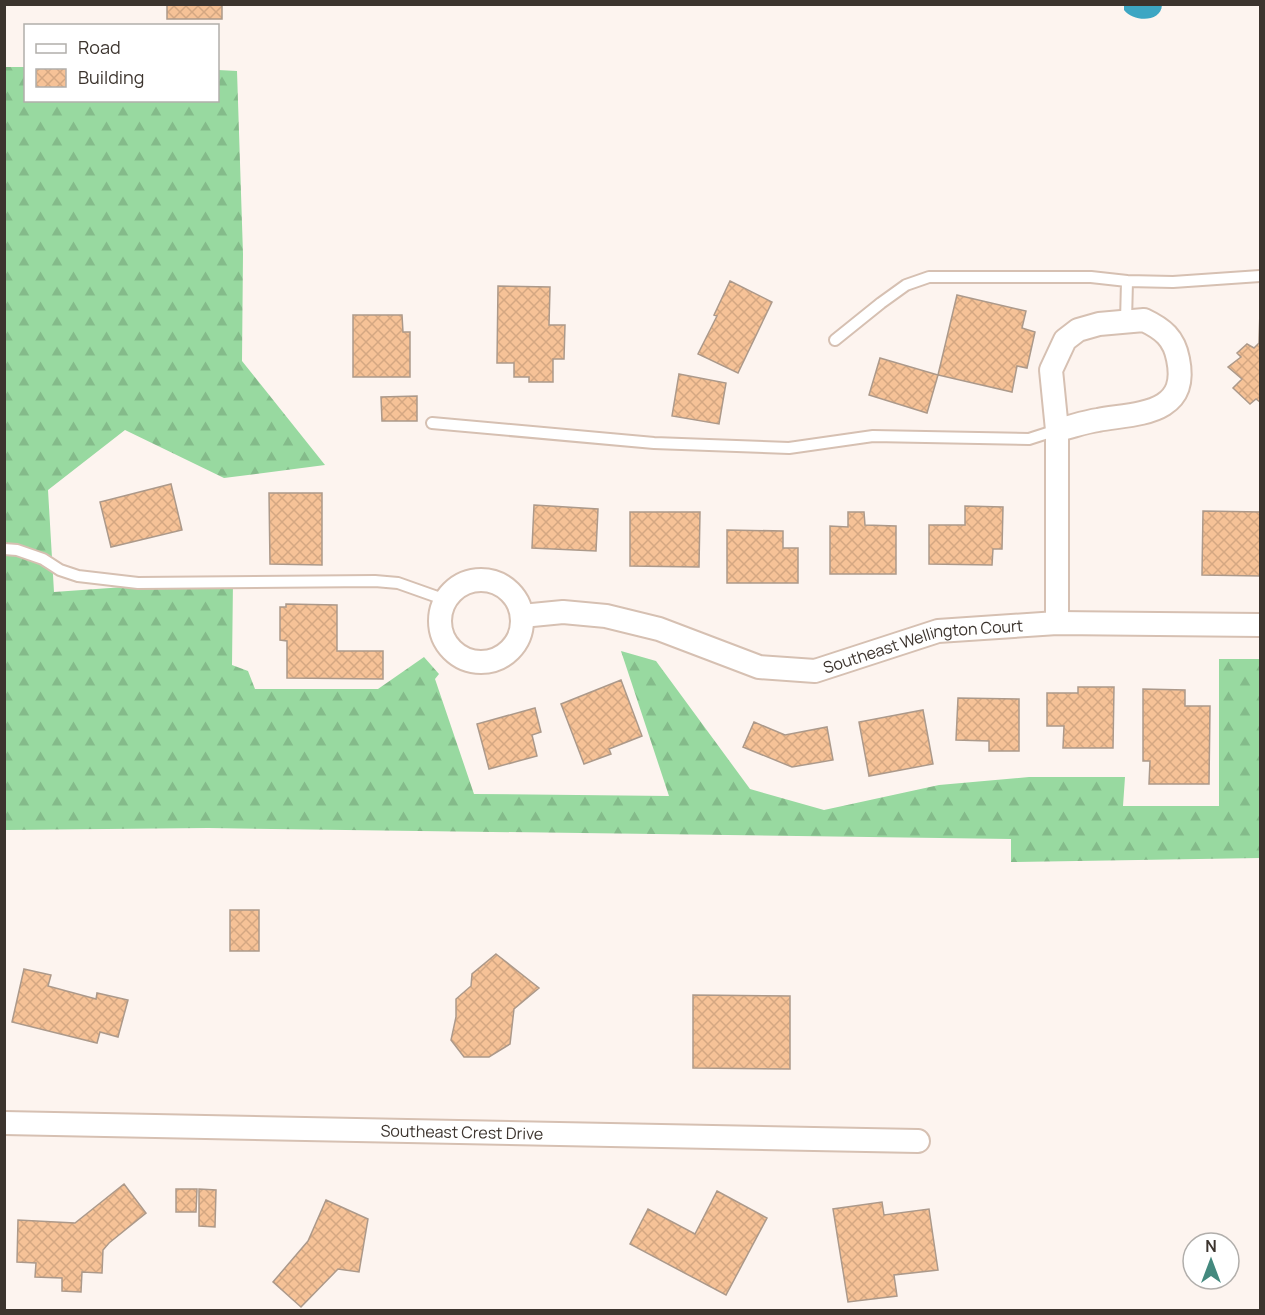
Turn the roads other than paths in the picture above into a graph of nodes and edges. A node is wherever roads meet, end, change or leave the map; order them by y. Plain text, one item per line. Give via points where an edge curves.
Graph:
1 (1260, 276) edge
2 (1127, 281) junction
3 (1126, 321) junction
4 (836, 340) dead end
5 (432, 423) dead end
6 (1057, 430) junction
7 (4, 549) edge
8 (447, 600) junction
9 (522, 615) junction
10 (1057, 623) junction
11 (1260, 625) edge
12 (4, 1123) edge
13 (918, 1141) dead end

1 - 2 lane
2 - 3 lane
2 - 4 lane via 1091,277 929,277 906,285
3 - 6 street via 1078,330 1065,340 1051,370
3 - 6 street via 1144,320 1161,328 1176,346 1180,365 1177,390 1166,404 1143,414
5 - 6 lane via 654,443 789,448 873,436 1029,439
6 - 10 street
7 - 8 lane via 17,550 60,570 93,578 138,583 375,581
8 - 9 street via 460,586 489,580 505,587 517,600
8 - 9 street via 440,625 445,639 453,651 478,662 496,660 508,653 522,631
9 - 10 street, Southeast Wellington Court via 562,612 606,616 659,629 759,667 815,671 938,631
10 - 11 street, Southeast Wellington Court
12 - 13 street, Southeast Crest Drive

